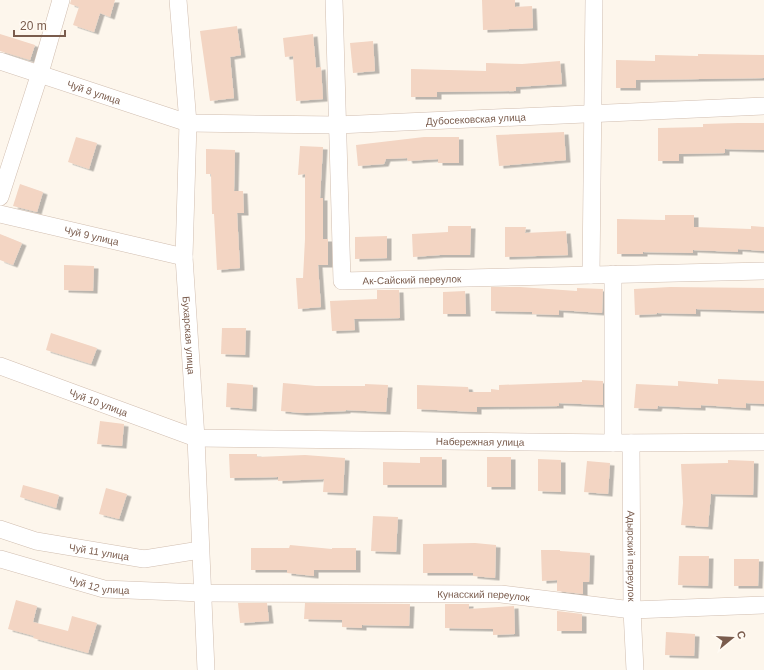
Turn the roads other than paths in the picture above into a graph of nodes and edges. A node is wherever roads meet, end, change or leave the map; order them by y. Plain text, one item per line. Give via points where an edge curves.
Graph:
1 (61, 0) edge
2 (178, 0) edge
3 (334, 0) edge
4 (594, 0) edge
5 (0, 61) edge
6 (40, 74) junction
7 (764, 106) edge
8 (593, 115) junction
9 (188, 123) junction
10 (337, 125) junction
11 (0, 197) edge
12 (0, 214) edge
13 (184, 257) junction
14 (764, 271) edge
15 (613, 274) junction
16 (591, 275) junction
17 (0, 366) edge
18 (196, 438) junction
19 (631, 442) junction
20 (764, 442) edge
21 (613, 443) junction
22 (0, 529) edge
23 (200, 550) junction
24 (0, 559) edge
25 (202, 593) junction
26 (764, 605) edge
27 (632, 610) junction
28 (206, 670) edge
29 (635, 670) edge

1 - 6 street
2 - 9 street, Бухарская улица
3 - 10 street, Ак-Сайский переулок
4 - 8 street
5 - 6 street, Чуй 8 улица
6 - 9 street, Чуй 8 улица
6 - 11 street
7 - 8 street, Дубосековская улица
8 - 10 street, Дубосековская улица
8 - 16 street
9 - 10 street, Дубосековская улица
9 - 13 street, Бухарская улица
10 - 16 street, Ак-Сайский переулок via 342,281
12 - 13 street, Чуй 9 улица
13 - 18 street, Бухарская улица
14 - 15 street, Ак-Сайский переулок
15 - 16 street, Ак-Сайский переулок
15 - 21 street
17 - 18 street, Чуй 10 улица
18 - 21 street, Набережная улица
18 - 23 street, Бухарская улица
19 - 20 street, Набережная улица
19 - 21 street, Набережная улица
19 - 27 street, Адырский переулок
22 - 23 street, Чуй 11 улица via 36,541 144,559
23 - 25 street, Бухарская улица
24 - 25 street, Чуй 12 улица via 104,588
25 - 27 street, Кунасский переулок via 501,594
25 - 28 street, Бухарская улица
26 - 27 street, Кунасский переулок
27 - 29 street, Адырский переулок

